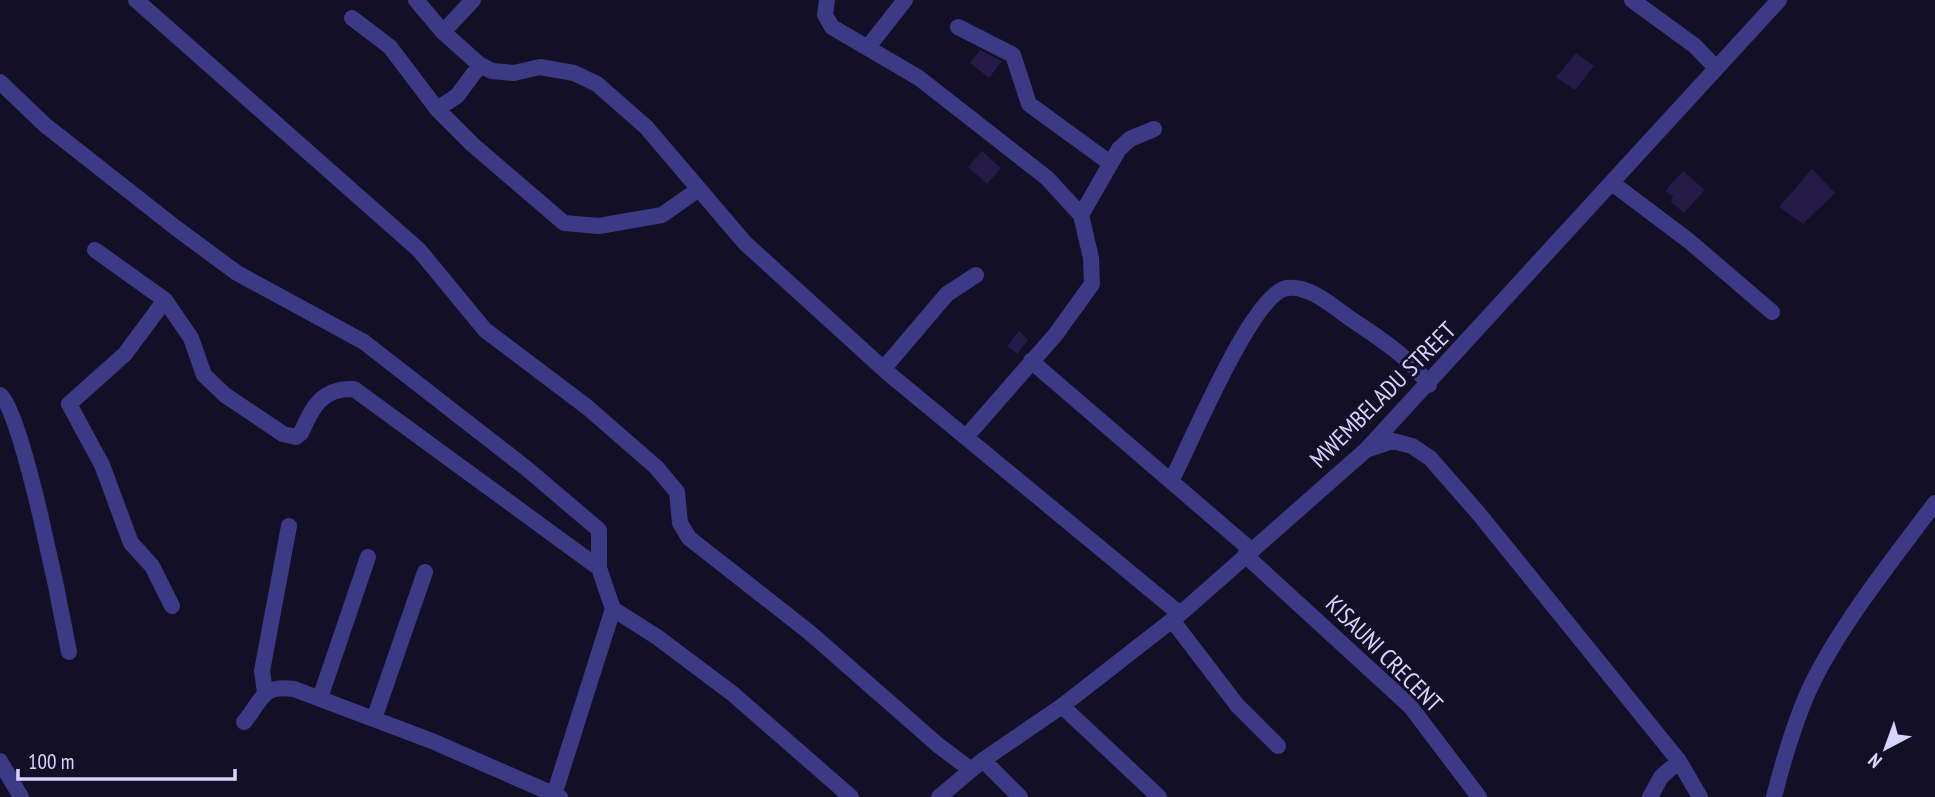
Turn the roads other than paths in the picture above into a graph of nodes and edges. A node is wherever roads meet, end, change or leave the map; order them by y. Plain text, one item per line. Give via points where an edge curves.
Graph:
1 (136, 0) edge
2 (416, 0) edge
3 (473, 0) edge
4 (827, 0) edge
5 (905, 0) edge
6 (1632, 0) edge
7 (1779, 0) edge
8 (352, 18) dead end
9 (958, 27) dead end
10 (443, 32) junction
11 (868, 47) junction
12 (480, 65) junction
13 (1716, 68) junction
14 (0, 82) edge
15 (437, 109) junction
16 (1154, 129) dead end
17 (1110, 163) junction
18 (1612, 183) junction
19 (699, 189) junction
20 (1081, 215) junction
21 (95, 250) dead end
22 (976, 275) dead end
23 (165, 300) junction
24 (1772, 312) dead end
25 (1031, 361) junction
26 (884, 368) junction
27 (1429, 384) junction
28 (0, 395) edge
29 (966, 437) junction
30 (1367, 449) junction
31 (1171, 481) junction
32 (1935, 503) edge
33 (289, 526) dead end
34 (1248, 553) junction
35 (368, 557) dead end
36 (598, 568) junction
37 (425, 572) dead end
38 (172, 606) dead end
39 (613, 609) junction
40 (1176, 617) junction
41 (69, 652) dead end
42 (265, 692) junction
43 (320, 698) junction
44 (1062, 706) junction
45 (374, 719) junction
46 (244, 722) dead end
47 (1278, 746) dead end
48 (0, 761) edge
49 (1679, 761) junction
50 (977, 765) junction
51 (557, 796) edge
52 (20, 797) edge
53 (851, 797) edge
54 (939, 797) edge
55 (1020, 797) edge
56 (1159, 797) edge
57 (1479, 797) edge
58 (1650, 797) edge
59 (1700, 797) edge
60 (1774, 797) edge

1 - 50 street via 419,250 485,330 587,407 656,467 677,492 680,523 689,538 809,632 938,745
2 - 10 street
3 - 10 street
4 - 11 street via 828,22
5 - 11 street
6 - 13 street via 1695,46
7 - 13 street, MWEMBELADU STREET
8 - 15 street via 390,47
9 - 17 street via 1013,55 1029,104
10 - 12 street
11 - 20 street via 919,78 990,132 1063,192
12 - 15 street via 457,96
12 - 19 street via 514,73 540,67 597,84 646,127
13 - 18 street, MWEMBELADU STREET
14 - 36 street via 45,125 186,236 237,273 364,342 526,468 598,530
15 - 19 street via 564,223 599,226 662,215
16 - 17 street via 1130,139
17 - 20 street
18 - 24 street
18 - 27 street, MWEMBELADU STREET
19 - 26 street via 745,243
20 - 25 street via 1092,284 1080,306
21 - 23 street
22 - 26 street via 947,294
23 - 36 street via 191,338 204,375 283,435 301,433 320,398 336,388 354,389
23 - 38 street via 125,354 69,404 102,465 131,543 152,566
25 - 29 street
25 - 31 street, KISAUNI CRECENT
26 - 29 street
27 - 30 street, MWEMBELADU STREET
27 - 31 street via 1415,366 1326,302 1300,288 1285,288 1263,310 1214,387
28 - 41 street via 12,409 34,485
29 - 40 street
30 - 34 street, MWEMBELADU STREET
30 - 49 street via 1393,441 1430,458
31 - 34 street, KISAUNI CRECENT
32 - 60 street via 1890,563 1810,689
33 - 42 street via 262,671
34 - 40 street, MWEMBELADU STREET
34 - 57 street, KISAUNI CRECENT via 1410,706
35 - 43 street
36 - 39 street
37 - 45 street
39 - 51 street
39 - 53 street via 733,694
40 - 44 street, MWEMBELADU STREET
40 - 47 street via 1237,705
42 - 43 street via 285,688
42 - 46 street
43 - 45 street
44 - 50 street, MWEMBELADU STREET
44 - 56 street
45 - 51 street
48 - 52 street
49 - 58 street via 1661,777
49 - 59 street
50 - 54 street, MWEMBELADU STREET
50 - 55 street

